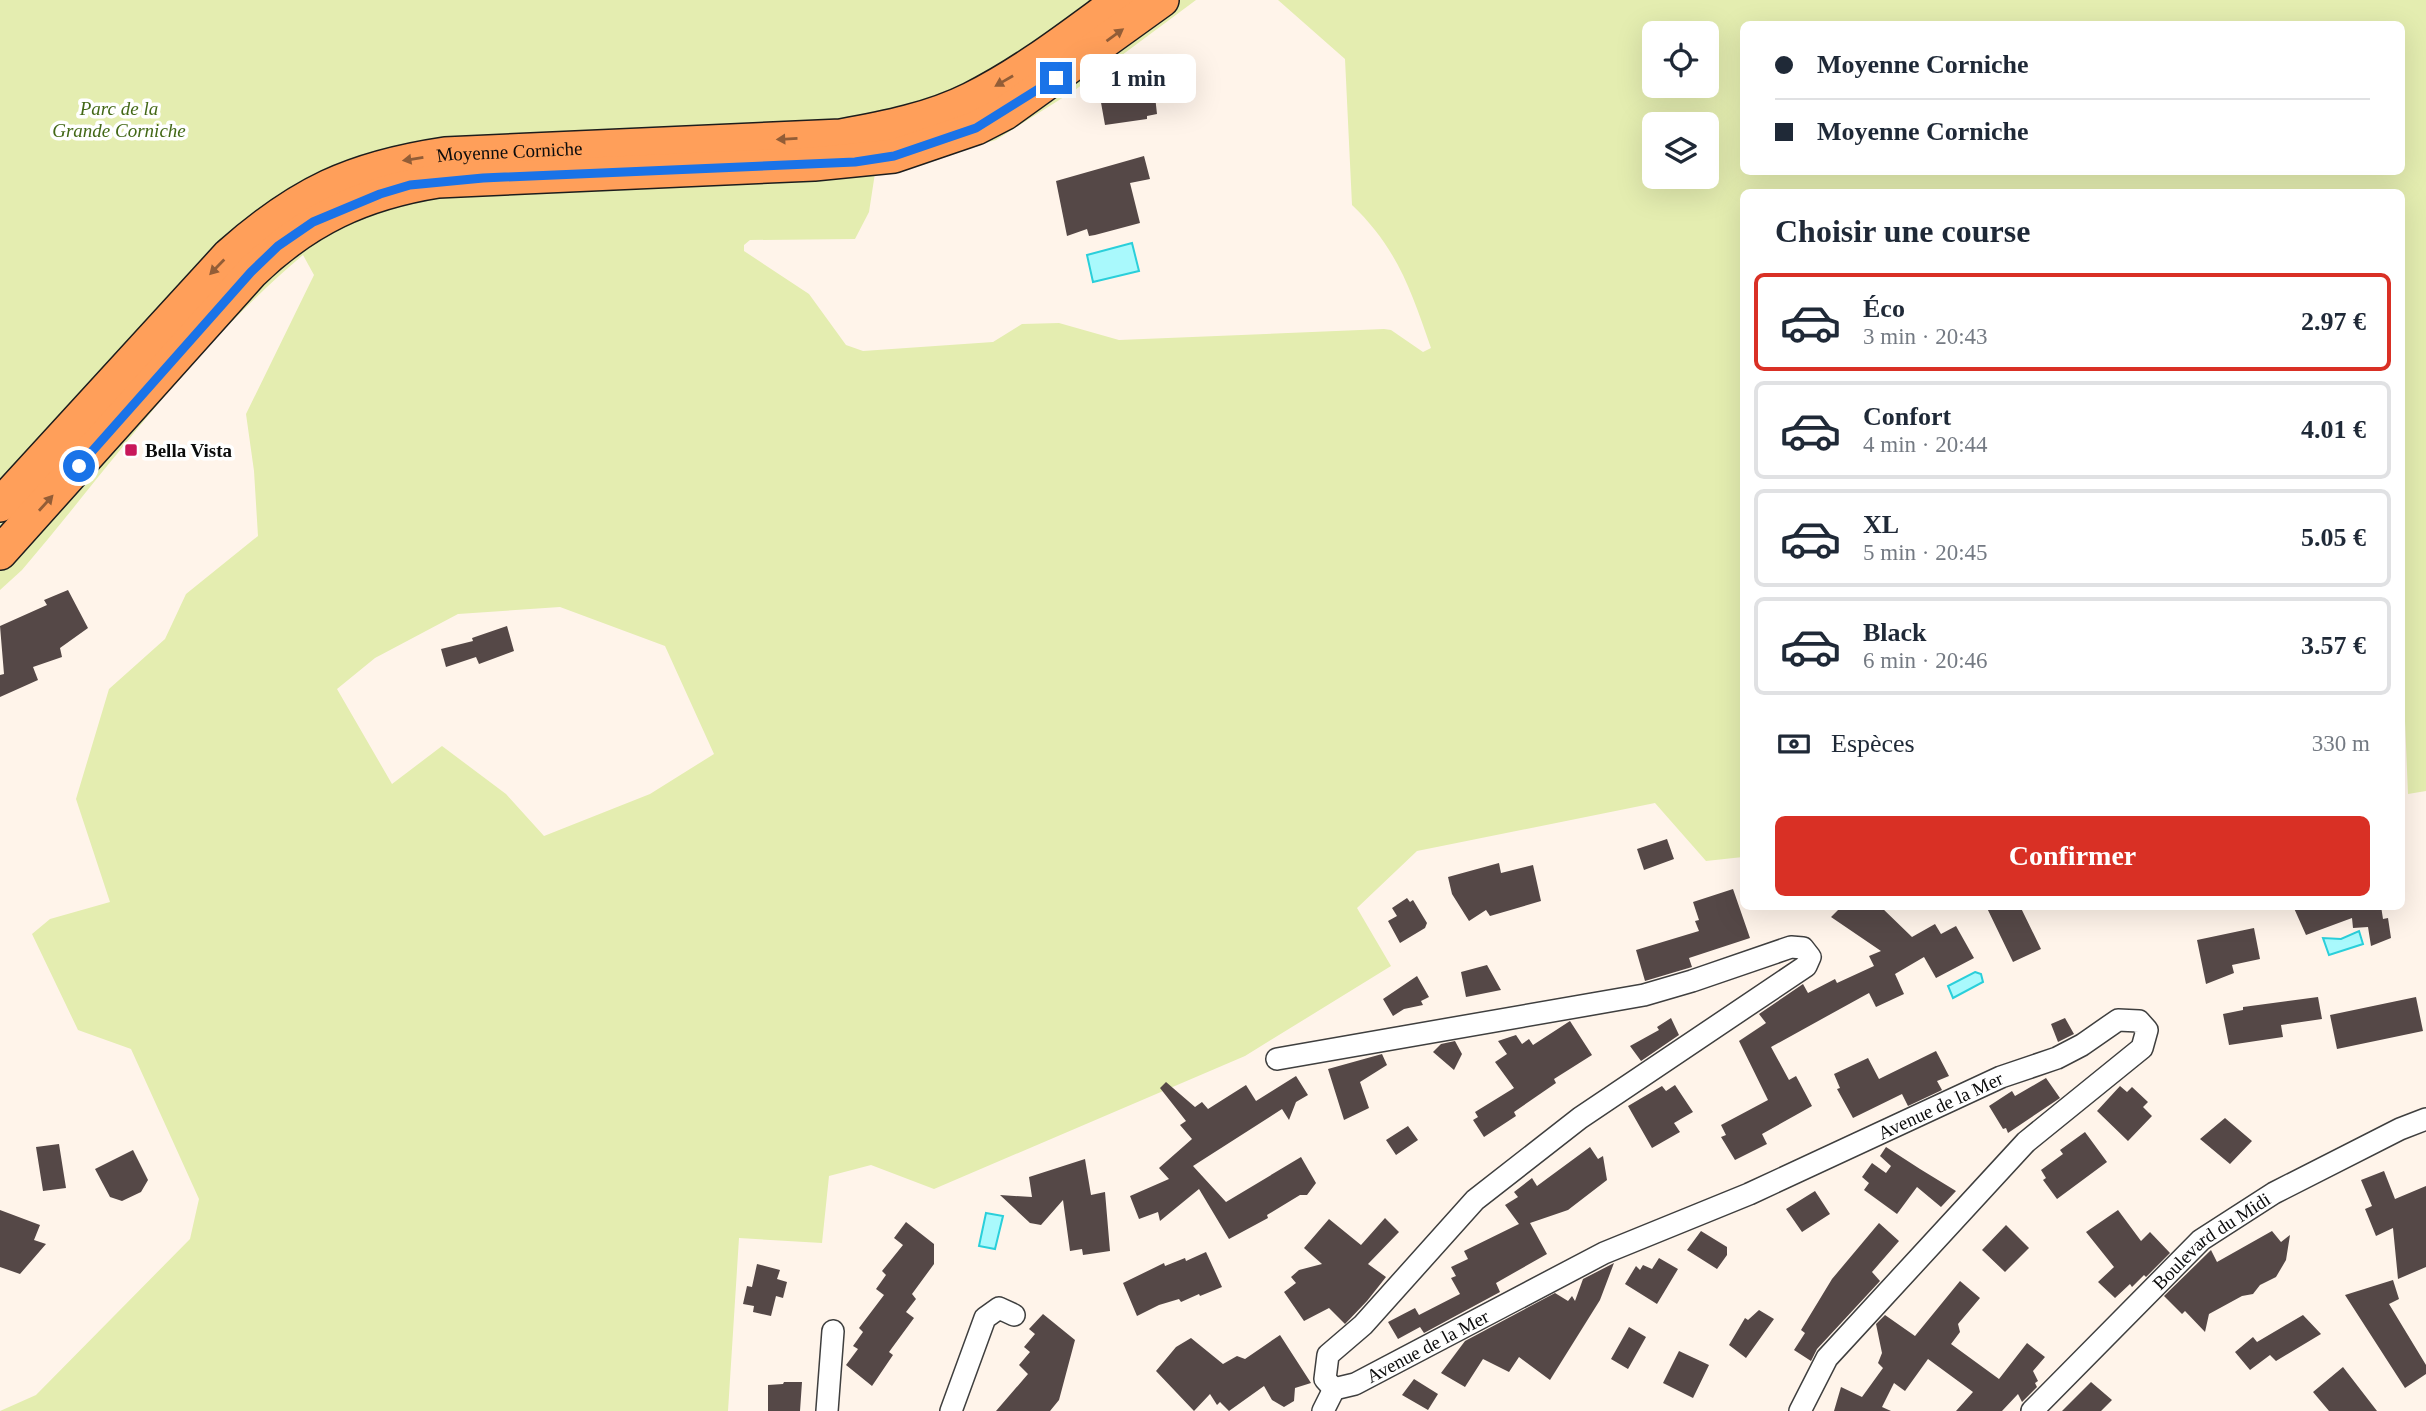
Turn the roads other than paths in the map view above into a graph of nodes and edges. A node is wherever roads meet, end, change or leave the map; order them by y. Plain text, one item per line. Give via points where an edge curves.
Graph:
1 (1120, 0) edge
2 (1162, 0) edge
3 (0, 505) edge
4 (0, 553) edge
5 (1277, 1059) dead end
6 (2426, 1119) edge
7 (1014, 1315) dead end
8 (834, 1331) dead end
9 (1334, 1389) junction
10 (827, 1411) edge
11 (951, 1411) edge
12 (1323, 1411) edge
13 (1800, 1411) edge
14 (2032, 1411) edge

1 -> 3 main road, Moyenne Corniche via 1038,60 969,100 887,128 841,136 445,154 401,161 334,183 269,220 229,255
4 -> 2 main road, Moyenne Corniche via 251,272 313,222 380,194 438,181 789,166 894,156 945,141 1005,113
5 - 9 street via 1644,995 1791,947 1804,948 1810,957 1806,966 1580,1118 1475,1200 1363,1325 1328,1355 1325,1379
6 - 14 street, Boulevard du Midi via 2274,1193 2201,1241
7 - 11 street via 999,1308 985,1318
8 - 10 street
9 - 12 street
9 - 13 street, Avenue de la Mer via 1355,1384 1604,1253 1749,1194 2001,1077 2056,1058 2118,1020 2139,1020 2147,1030 2142,1048 2026,1142 1827,1358

